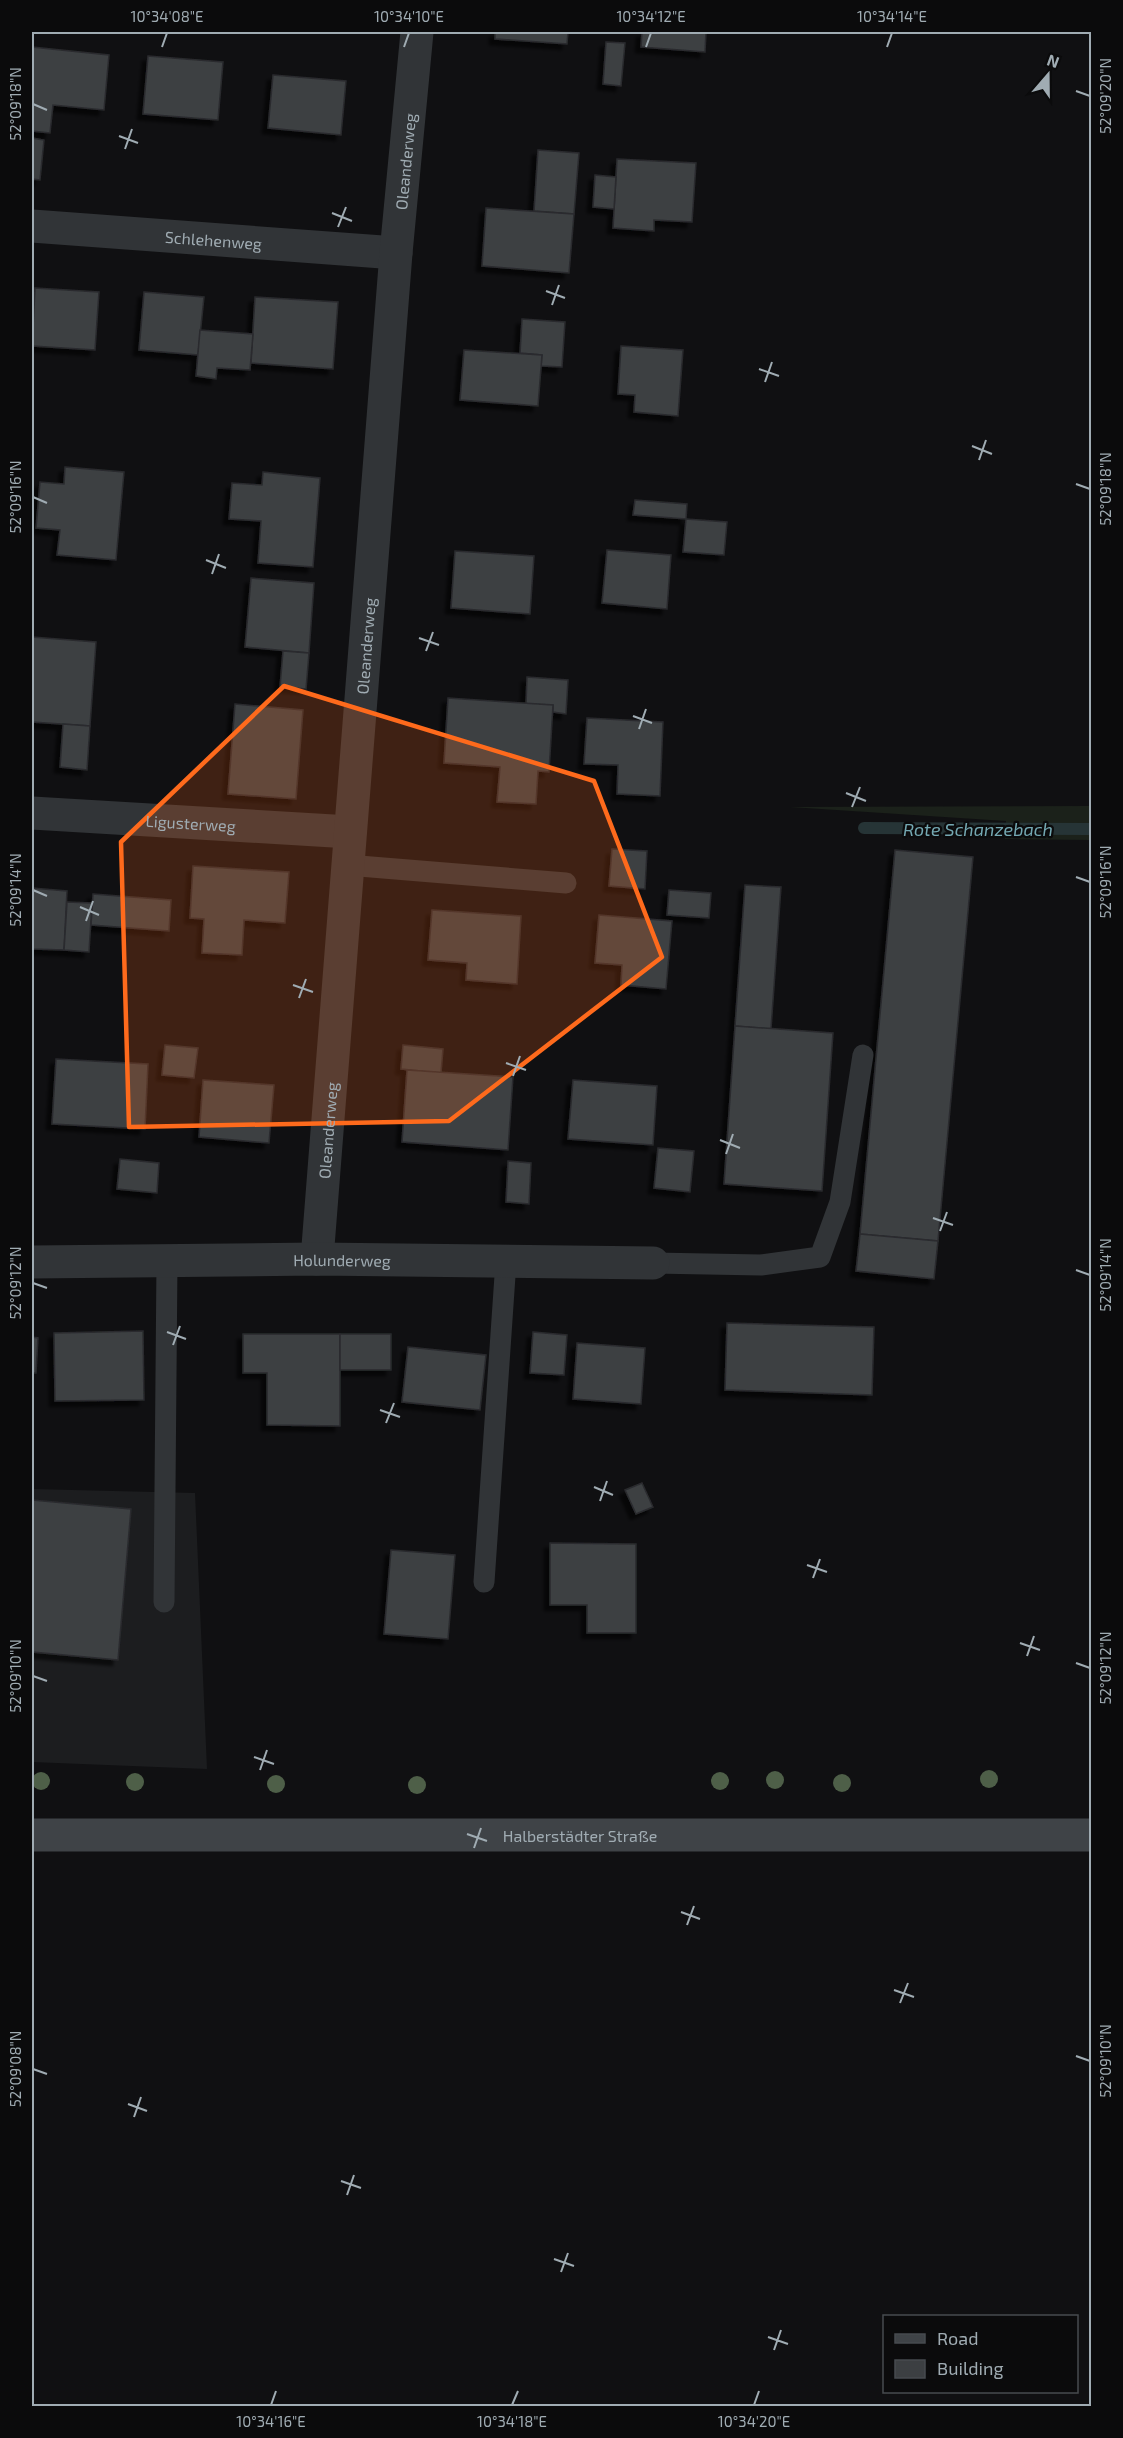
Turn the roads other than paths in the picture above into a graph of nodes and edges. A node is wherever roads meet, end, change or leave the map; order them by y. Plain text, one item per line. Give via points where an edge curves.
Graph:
1 (417, 32) edge
2 (32, 226) edge
3 (396, 253) junction
4 (32, 813) edge
5 (350, 832) junction
6 (347, 865) junction
7 (566, 883) dead end
8 (862, 1055) dead end
9 (316, 1259) junction
10 (167, 1261) junction
11 (506, 1261) junction
12 (32, 1262) edge
13 (653, 1263) joint
14 (484, 1582) dead end
15 (164, 1602) dead end
16 (32, 1835) edge
17 (1092, 1835) edge

1 - 3 street, Oleanderweg
2 - 3 street, Schlehenweg
3 - 5 street, Oleanderweg
4 - 5 street, Ligusterweg
5 - 6 street, Oleanderweg
6 - 7 lane
6 - 9 street, Oleanderweg
8 - 13 lane via 840,1202 820,1257 760,1265
9 - 10 street, Holunderweg
9 - 11 street, Holunderweg
10 - 12 street, Holunderweg
10 - 15 lane
11 - 13 street, Holunderweg
11 - 14 lane
16 - 17 main road, Halberstädter Straße

